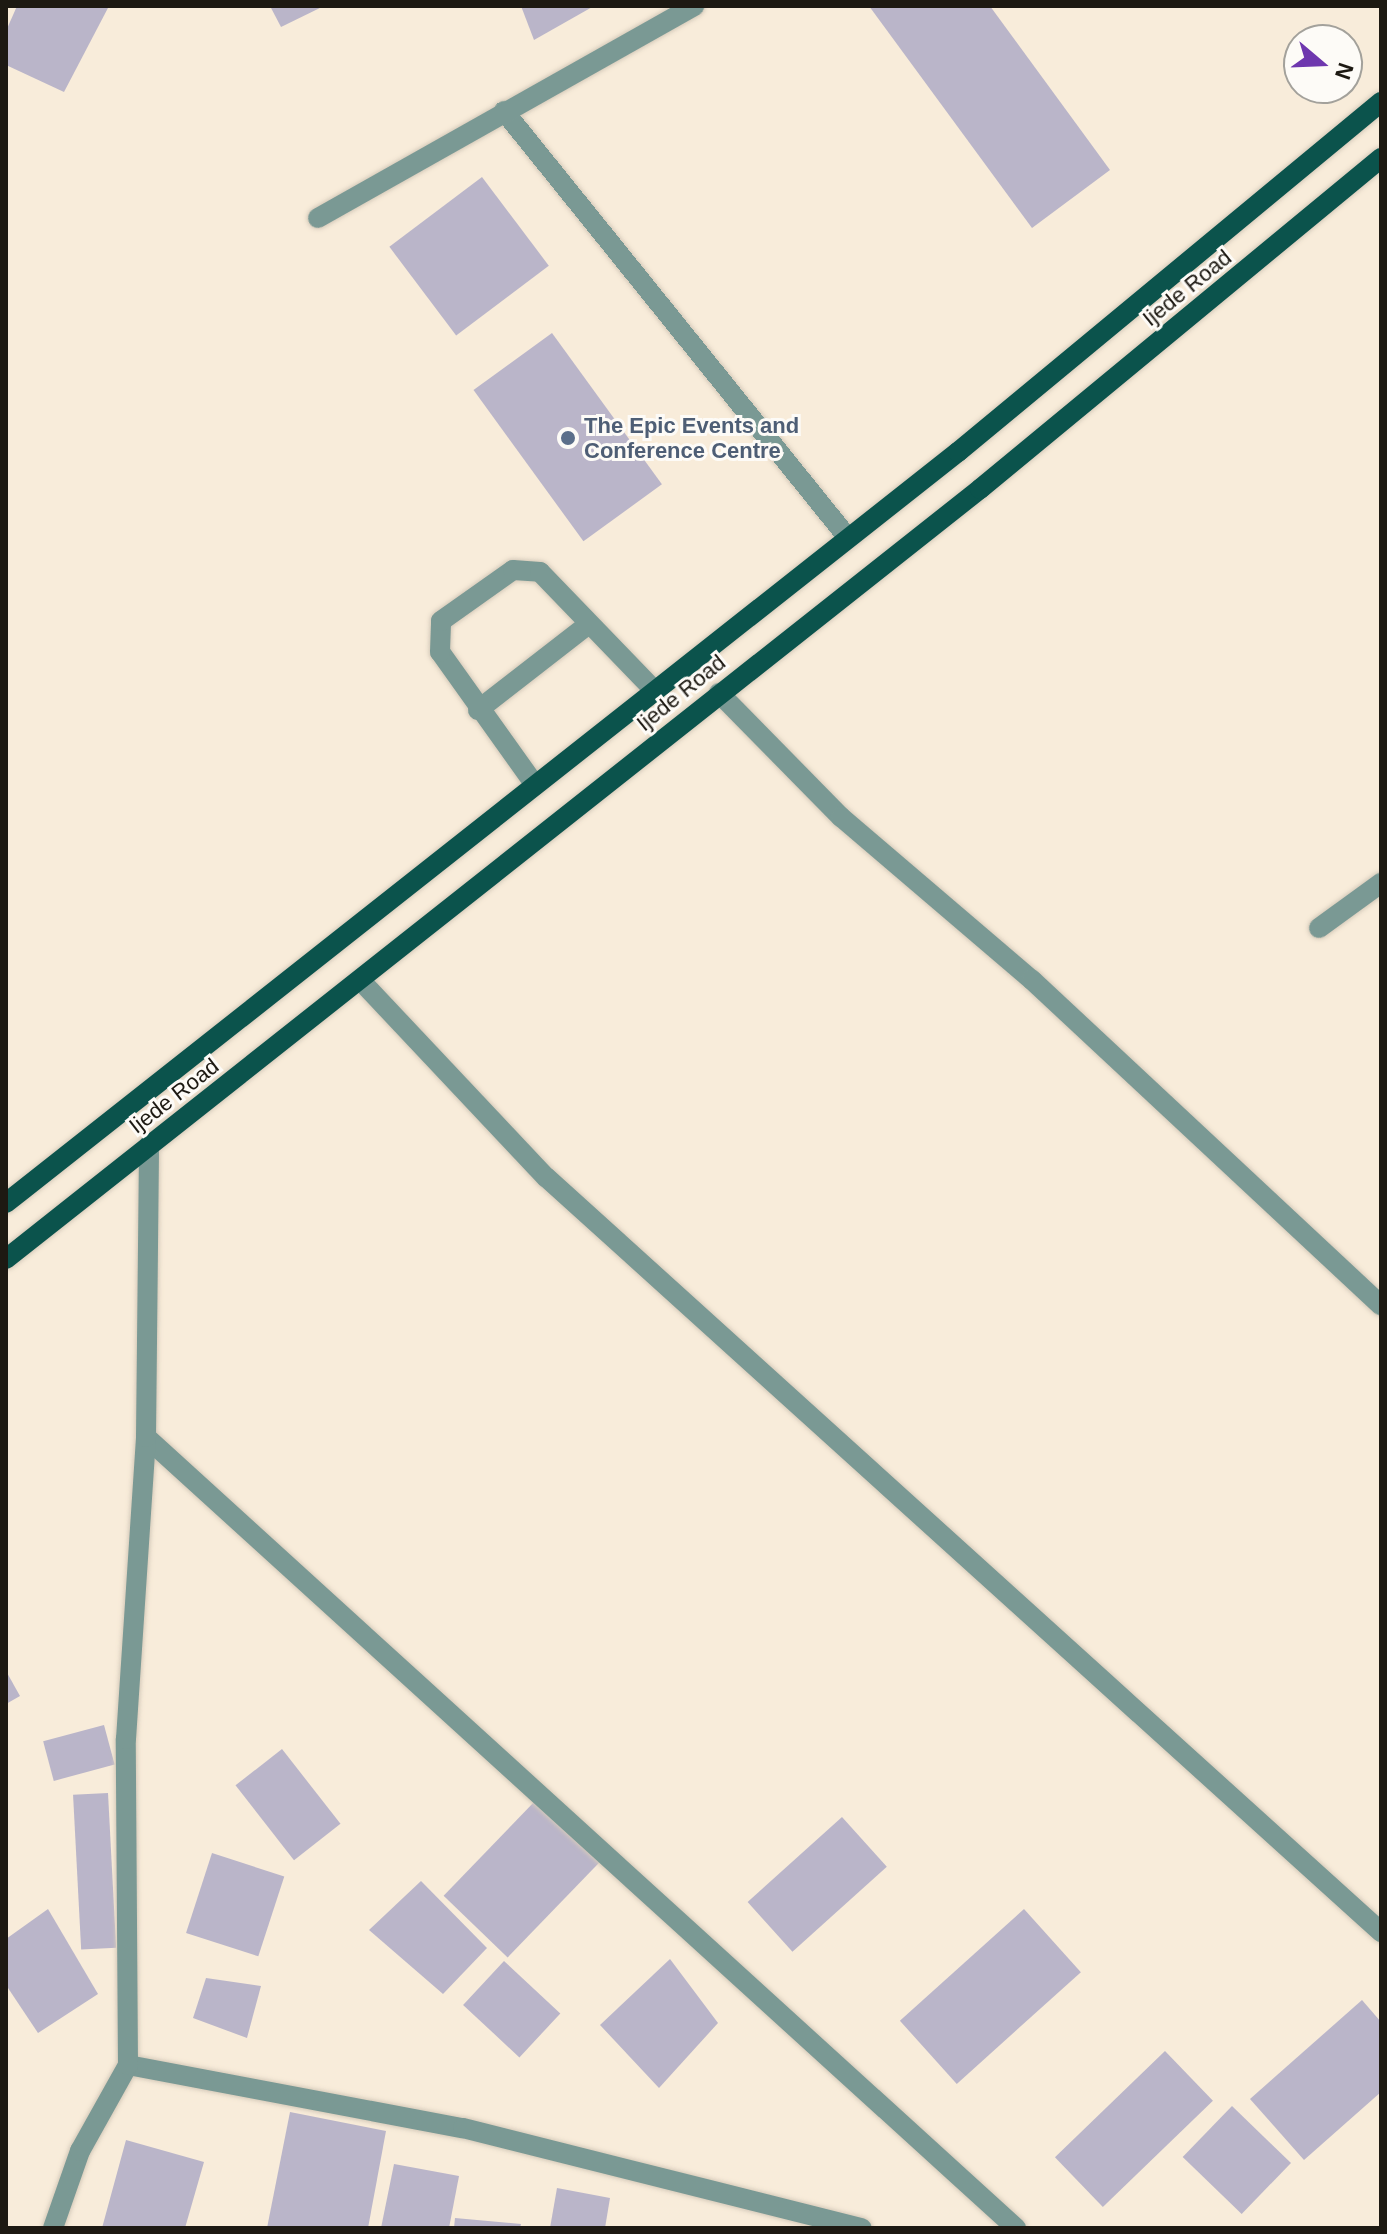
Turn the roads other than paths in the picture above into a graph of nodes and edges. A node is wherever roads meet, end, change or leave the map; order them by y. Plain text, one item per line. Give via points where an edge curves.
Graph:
1 (694, 6) edge
2 (1381, 102) edge
3 (504, 111) junction
4 (1381, 158) edge
5 (318, 218) dead end
6 (848, 538) junction
7 (589, 624) junction
8 (654, 690) junction
9 (719, 693) junction
10 (478, 710) junction
11 (535, 785) junction
12 (1381, 883) edge
13 (1319, 928) dead end
14 (361, 981) junction
15 (149, 1145) junction
16 (6, 1203) edge
17 (6, 1259) edge
18 (1381, 1305) edge
19 (146, 1437) junction
20 (1381, 1932) edge
21 (128, 2065) junction
22 (53, 2228) edge
23 (862, 2228) edge
24 (1016, 2228) edge

1 - 3 street
2 - 6 main road, Ijede Road
3 - 5 street
3 - 6 street
4 - 9 main road, Ijede Road
6 - 8 main road, Ijede Road
7 - 8 street
7 - 10 street
7 - 10 street via 553,581 526,568 441,621 440,652
8 - 11 main road, Ijede Road
9 - 14 main road, Ijede Road
9 - 18 street via 841,817 1032,980
10 - 11 street
11 - 16 main road, Ijede Road
12 - 13 street
14 - 15 main road, Ijede Road
14 - 20 street via 546,1177
15 - 17 main road, Ijede Road
15 - 19 street
19 - 21 street via 126,1739
19 - 24 street
21 - 22 street via 80,2151
21 - 23 street via 463,2128

